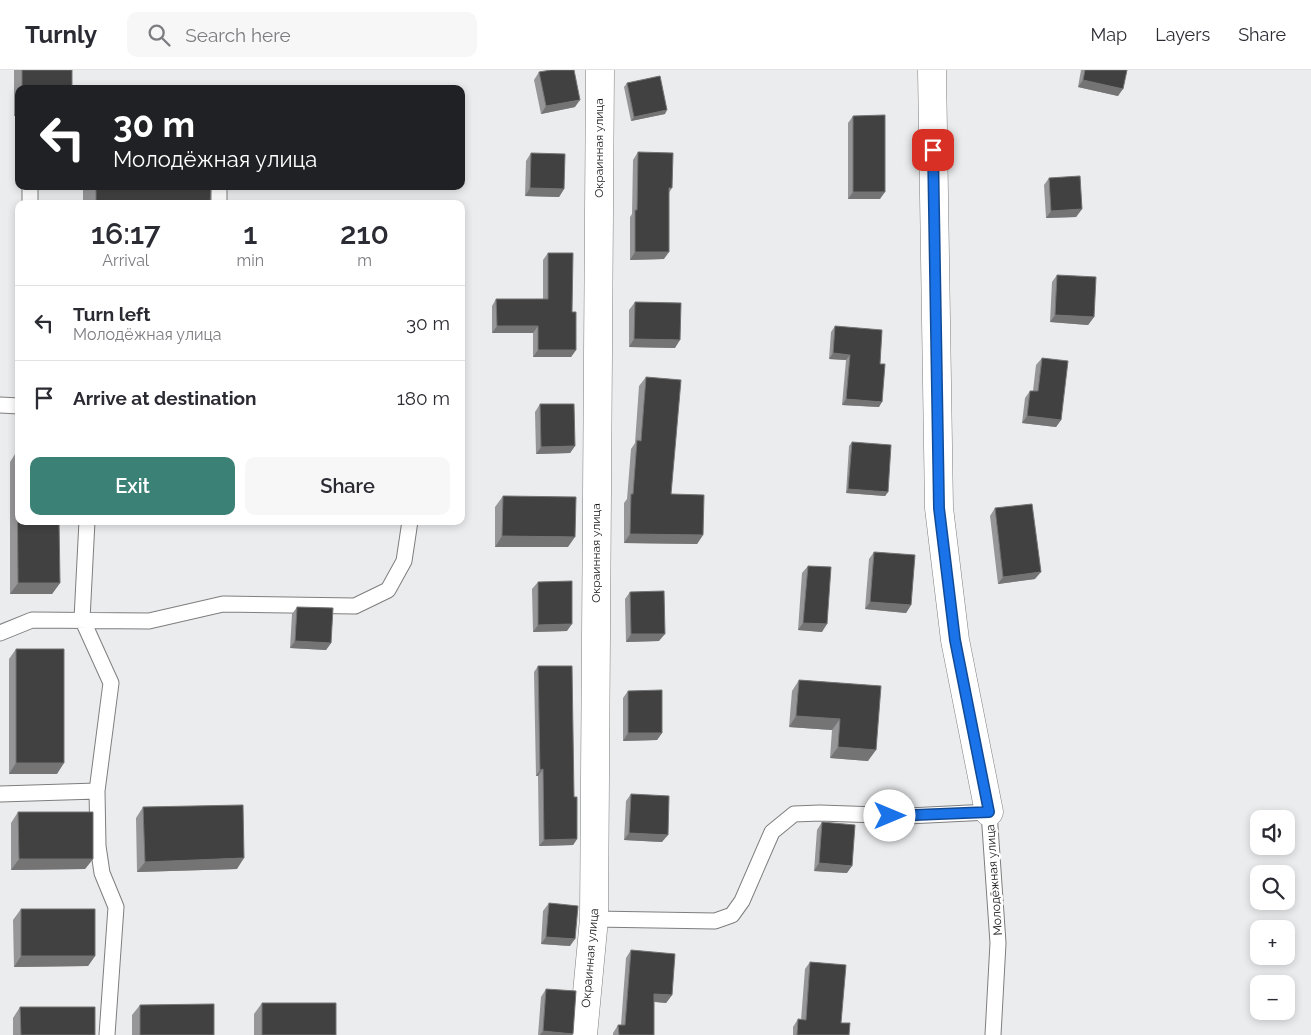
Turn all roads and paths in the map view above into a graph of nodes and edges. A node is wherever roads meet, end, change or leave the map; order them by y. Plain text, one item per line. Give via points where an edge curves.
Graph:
1 (600, 70) edge
2 (932, 70) edge
3 (0, 406) edge
4 (15, 406) edge
5 (87, 525) edge
6 (409, 525) edge
7 (82, 619) junction
8 (0, 633) edge
9 (97, 791) junction
10 (0, 794) edge
11 (989, 812) junction
12 (594, 919) junction
13 (107, 1035) edge
14 (583, 1035) edge
15 (993, 1035) edge

1 - 12 street, Окраинная улица
2 - 11 street, Молодёжная улица via 939,508 955,640
3 - 4 lane
5 - 7 lane
6 - 7 lane via 404,561 388,590 355,606 223,604 149,621
7 - 8 lane via 32,620
7 - 9 lane via 111,683
9 - 10 lane
9 - 13 lane via 102,873 116,907
11 - 12 lane via 908,816 794,814 772,832 742,901 732,915 715,921
11 - 15 lane, Молодёжная улица via 998,943
12 - 14 street, Окраинная улица

